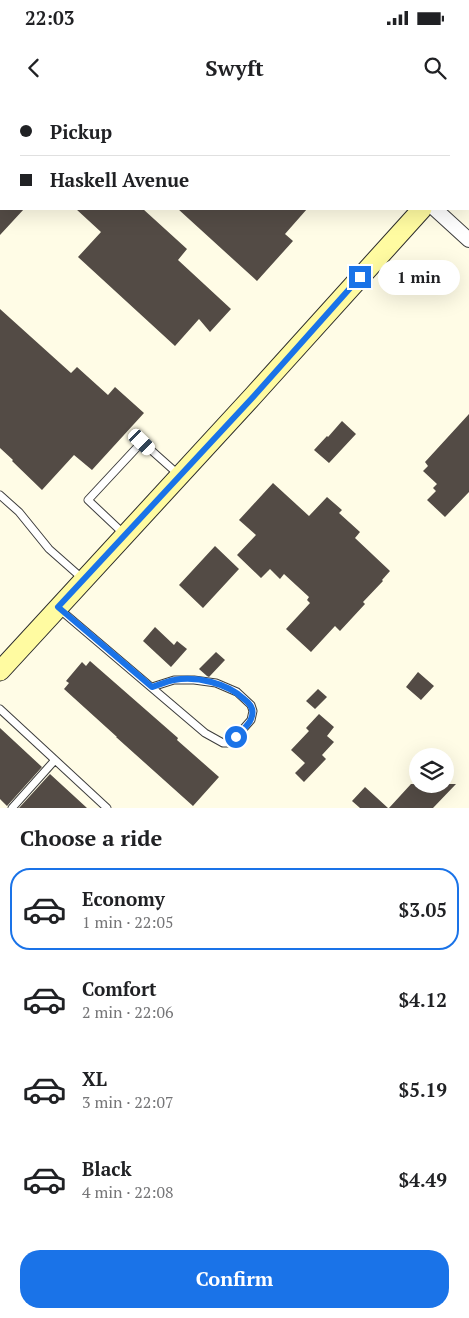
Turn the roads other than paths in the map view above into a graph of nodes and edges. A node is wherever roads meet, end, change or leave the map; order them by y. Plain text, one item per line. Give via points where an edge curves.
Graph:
1 (421, 210) edge
2 (436, 210) edge
3 (469, 240) edge
4 (179, 475) junction
5 (0, 495) edge
6 (124, 534) junction
7 (83, 580) junction
8 (58, 607) junction
9 (0, 671) edge
10 (152, 687) junction
11 (0, 709) edge
12 (56, 760) junction
13 (12, 808) edge
14 (107, 808) edge

1 - 4 main road
2 - 3 street
4 - 6 main road
4 - 6 lane via 142,442 88,500
5 - 7 lane via 19,512 49,549
6 - 7 main road
7 - 8 main road
8 - 9 main road
8 - 10 lane
10 - 10 lane via 222,744 236,737 251,720 251,705 237,692 216,683 174,680
11 - 12 lane
12 - 13 lane
12 - 14 lane

